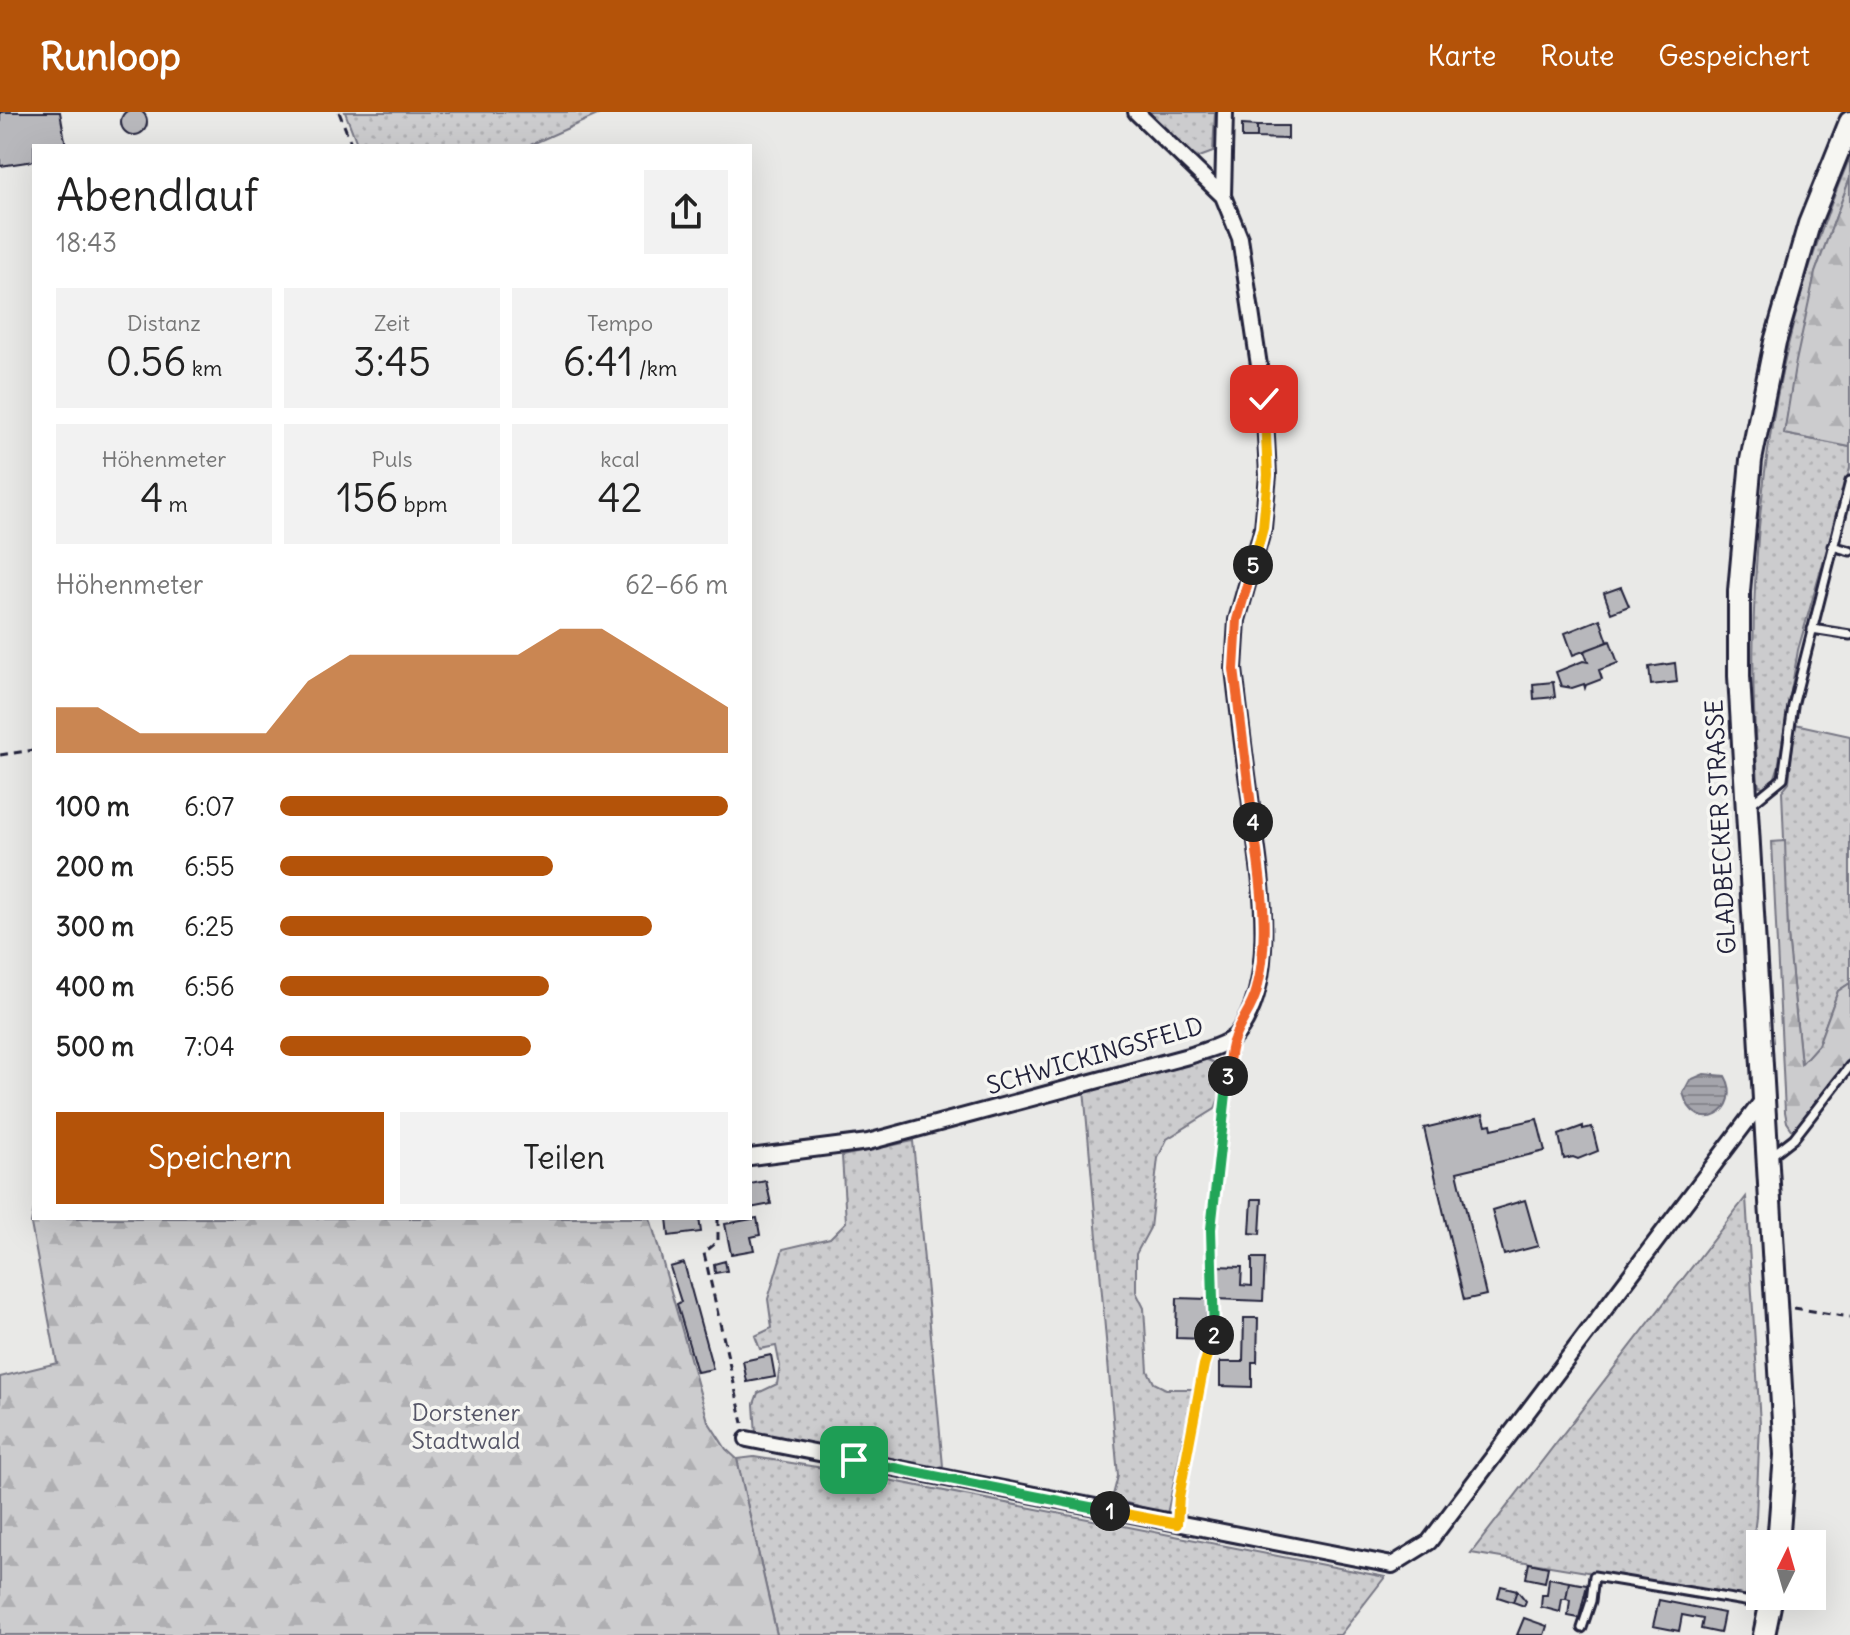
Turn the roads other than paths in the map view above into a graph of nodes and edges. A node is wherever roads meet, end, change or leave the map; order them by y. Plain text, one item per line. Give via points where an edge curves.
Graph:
1 (1136, 112) edge
2 (1225, 112) edge
3 (1850, 122) edge
4 (1223, 196) junction
5 (1850, 481) edge
6 (1847, 503) edge
7 (1832, 546) junction
8 (1850, 551) edge
9 (1812, 629) junction
10 (1850, 635) edge
11 (1746, 808) junction
12 (1850, 1066) edge
13 (1762, 1101) junction
14 (752, 1157) edge
15 (1767, 1159) junction
16 (747, 1439) road end
17 (1779, 1530) edge
18 (1746, 1597) edge
19 (1769, 1610) edge
20 (1582, 1628) dead end
21 (1764, 1635) edge

1 - 4 street
2 - 4 street, SCHWICKINGSFELD
3 - 11 main road, GLADBECKER STRASSE via 1809,224 1775,342 1751,460 1739,591
4 - 14 street, SCHWICKINGSFELD via 1240,238 1264,399 1268,475 1263,528 1234,643 1263,897 1258,988 1248,1016 1234,1038 1192,1055 868,1142
5 - 6 lane
6 - 7 lane
7 - 8 lane
7 - 9 lane
9 - 10 lane
9 - 11 lane via 1783,778
11 - 13 main road, GLADBECKER STRASSE
12 - 15 lane via 1794,1138
13 - 15 main road, GLADBECKER STRASSE
13 - 16 street via 1429,1542 1392,1565
15 - 17 main road, GLADBECKER STRASSE via 1785,1455
18 - 20 lane via 1594,1576
19 - 21 main road

